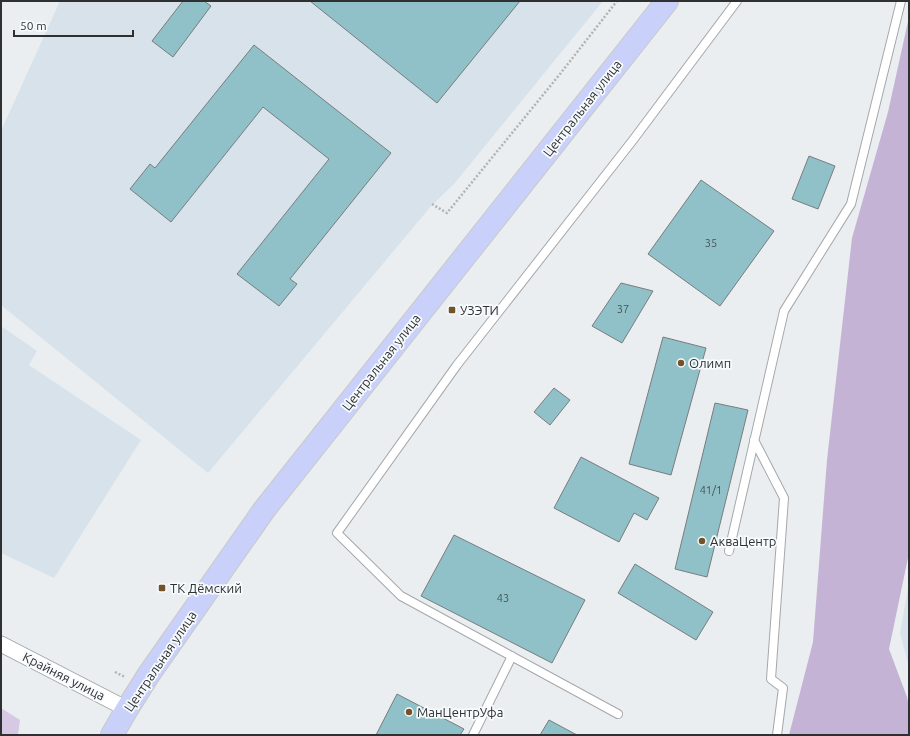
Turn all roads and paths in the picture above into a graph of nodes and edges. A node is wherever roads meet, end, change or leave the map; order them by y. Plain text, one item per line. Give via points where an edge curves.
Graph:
1 (617, 1) edge
2 (667, 1) edge
3 (737, 1) edge
4 (902, 1) edge
5 (432, 204) dead end
6 (754, 440) junction
7 (729, 551) dead end
8 (1, 644) edge
9 (512, 656) junction
10 (127, 709) junction
11 (618, 714) dead end
12 (112, 735) edge
13 (474, 735) edge
14 (777, 735) edge

1 - 5 path via 447,213
2 - 10 main road, Центральная улица via 264,510
3 - 9 lane via 633,140 457,365 338,533 401,596
4 - 6 lane via 851,204 784,311
6 - 7 lane
6 - 14 lane via 784,498 771,679 783,688
8 - 10 street, Крайняя улица
9 - 11 lane
9 - 13 lane
10 - 12 main road, Центральная улица

